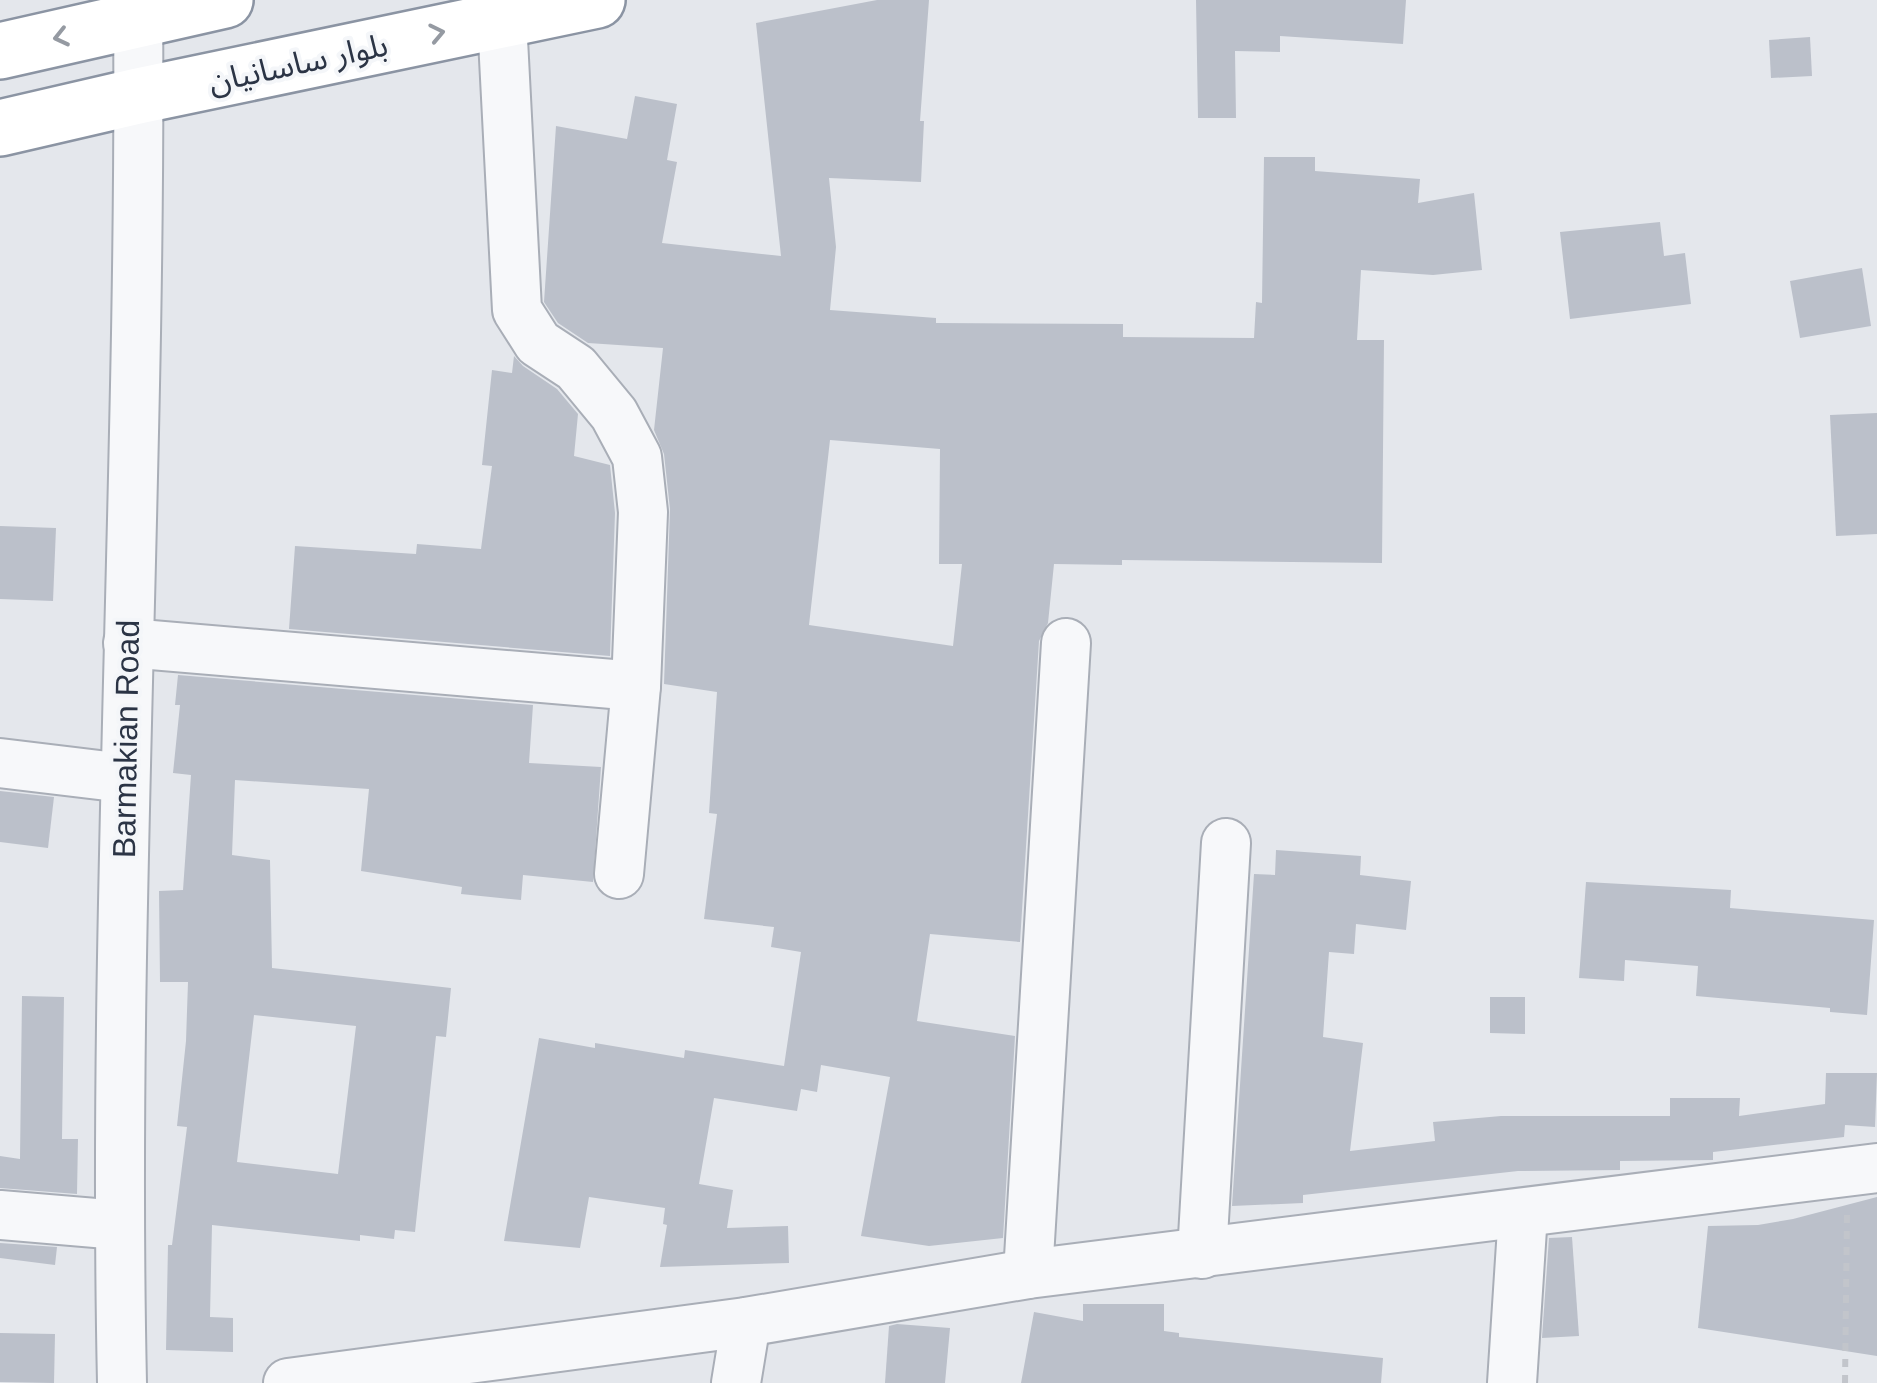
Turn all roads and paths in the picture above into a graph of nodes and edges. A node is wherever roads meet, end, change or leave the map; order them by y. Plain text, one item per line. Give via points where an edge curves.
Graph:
1 (225, 0) edge
2 (597, 0) edge
3 (138, 10) edge
4 (502, 20) junction
5 (0, 52) edge
6 (138, 96) junction
7 (0, 128) edge
8 (128, 643) junction
9 (1066, 643) dead end
10 (636, 686) junction
11 (0, 763) edge
12 (124, 778) junction
13 (1226, 843) dead end
14 (618, 874) dead end
15 (1862, 1170) edge
16 (1522, 1213) junction
17 (0, 1216) edge
18 (118, 1225) junction
19 (1202, 1254) junction
20 (1028, 1274) junction
21 (746, 1322) junction
22 (122, 1383) edge
23 (288, 1383) edge
24 (736, 1383) edge
25 (1512, 1383) edge
26 (1846, 1383) edge

1 - 3 highway
2 - 4 highway, بلوار ساسانیان
3 -> 5 highway
3 - 6 street, Barmakian Road
6 -> 4 highway, بلوار ساسانیان
4 - 10 street via 517,310 538,344 576,368 614,414 637,457 643,512
6 - 7 highway, بلوار ساسانیان
6 - 8 street, Barmakian Road
8 - 10 street
8 - 12 street, Barmakian Road
9 - 20 street
10 - 14 street
11 - 12 street
12 - 18 street, Barmakian Road
13 - 19 street
15 - 16 street
15 - 26 path
16 - 19 street
16 - 25 street
17 - 18 street
18 - 22 street, Barmakian Road
19 - 20 street
20 - 21 street
21 - 23 street
21 - 24 street

